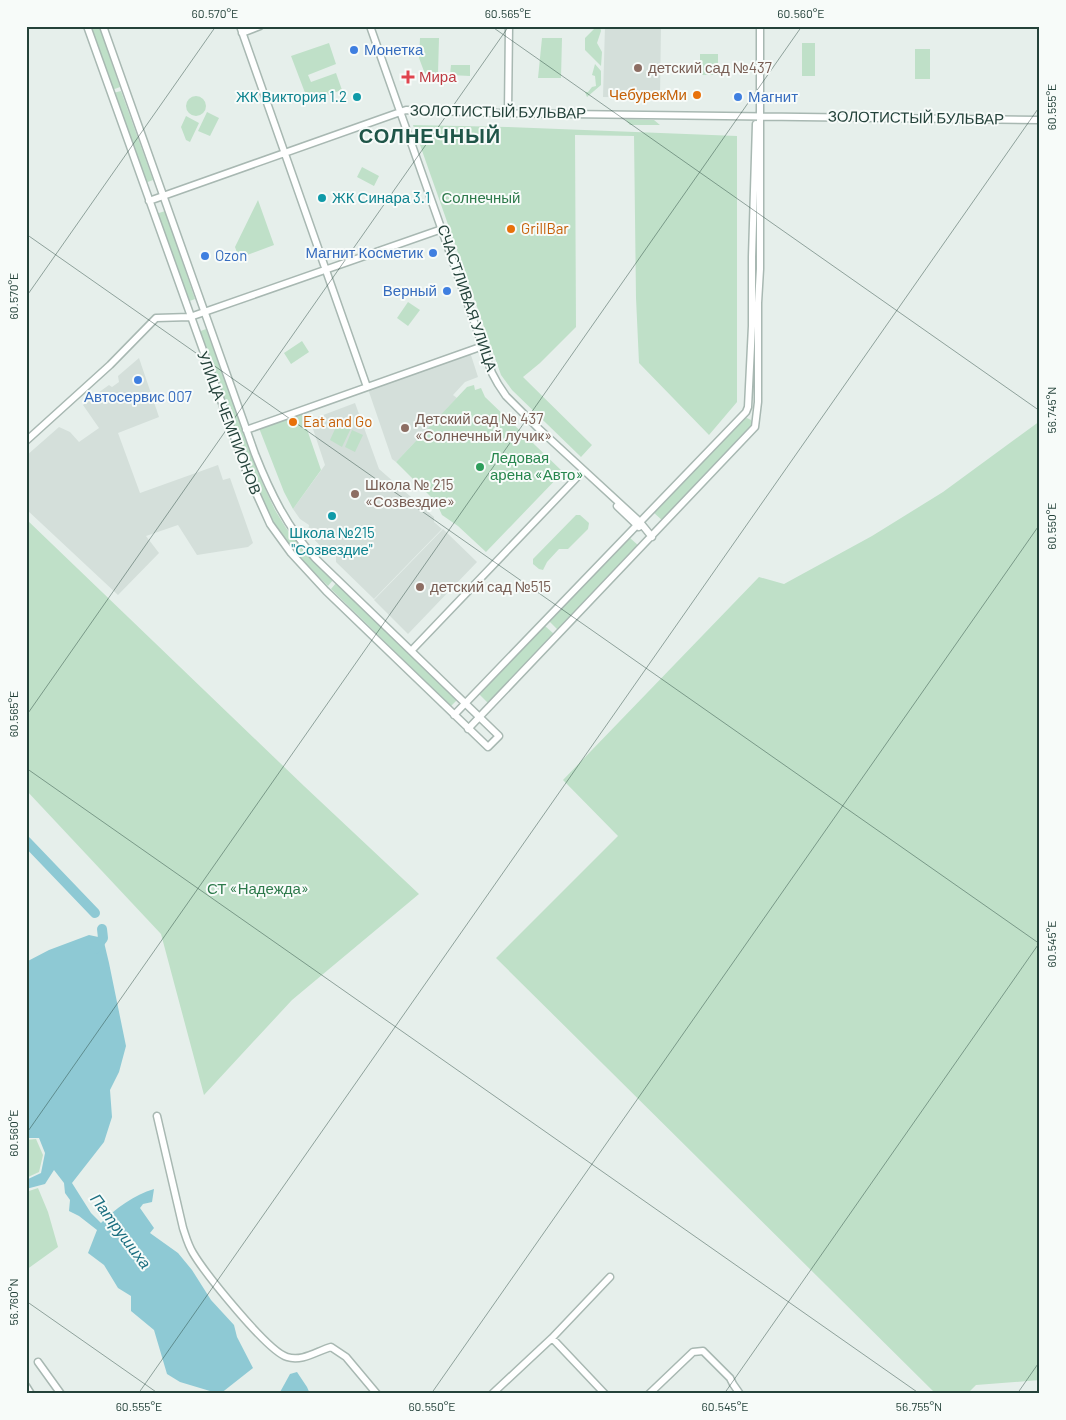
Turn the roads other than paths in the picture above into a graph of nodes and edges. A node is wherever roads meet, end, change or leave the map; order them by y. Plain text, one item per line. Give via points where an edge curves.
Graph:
1 (87, 26) edge
2 (103, 26) edge
3 (260, 26) edge
4 (370, 26) edge
5 (509, 26) edge
6 (760, 26) edge
7 (241, 29) edge
8 (400, 112) junction
9 (508, 113) junction
10 (758, 117) junction
11 (1040, 120) edge
12 (284, 153) junction
13 (163, 196) junction
14 (148, 201) junction
15 (442, 228) junction
16 (325, 270) junction
17 (204, 312) junction
18 (190, 317) junction
19 (483, 346) junction
20 (366, 387) junction
21 (741, 416) junction
22 (756, 424) junction
23 (246, 430) junction
24 (26, 441) edge
25 (583, 471) junction
26 (638, 523) junction
27 (652, 537) junction
28 (411, 651) junction
29 (465, 703) junction
30 (454, 715) junction
31 (480, 717) junction
32 (468, 729) junction
33 (157, 1116) dead end
34 (610, 1278) dead end
35 (552, 1338) junction
36 (38, 1362) dead end
37 (26, 1386) edge
38 (31, 1394) edge
39 (61, 1394) edge
40 (377, 1394) edge
41 (492, 1394) edge
42 (605, 1394) edge
43 (649, 1394) edge
44 (740, 1394) edge

1 - 14 street, УЛИЦА ЧЕМПИОНОВ
2 - 13 street, УЛИЦА ЧЕМПИОНОВ
3 - 7 street
4 - 8 street, СЧАСТЛИВАЯ УЛИЦА
5 - 9 street
6 - 10 street
7 - 12 street
8 - 9 street, ЗОЛОТИСТЫЙ БУЛЬВАР
8 - 12 street, ЗОЛОТИСТЫЙ БУЛЬВАР
8 - 15 street, СЧАСТЛИВАЯ УЛИЦА
9 - 10 street, ЗОЛОТИСТЫЙ БУЛЬВАР
10 - 11 street, ЗОЛОТИСТЫЙ БУЛЬВАР
10 - 21 street via 749,403
10 - 22 street via 760,269
12 - 13 street, ЗОЛОТИСТЫЙ БУЛЬВАР
12 - 16 street
13 - 14 street, ЗОЛОТИСТЫЙ БУЛЬВАР
13 - 17 street, УЛИЦА ЧЕМПИОНОВ
14 - 18 street, УЛИЦА ЧЕМПИОНОВ
15 - 16 street
15 - 19 street, СЧАСТЛИВАЯ УЛИЦА
16 - 17 street
16 - 20 street
17 - 18 street
17 - 23 street, УЛИЦА ЧЕМПИОНОВ
18 - 24 street via 154,320
18 - 30 street, УЛИЦА ЧЕМПИОНОВ via 247,474 277,536 326,591
19 - 20 street
19 - 25 street, СЧАСТЛИВАЯ УЛИЦА via 492,372 506,396
20 - 23 street
21 - 22 street via 750,416
21 - 26 street
22 - 27 street via 753,431
23 - 28 street, УЛИЦА ЧЕМПИОНОВ via 266,482 300,540
25 - 26 street, СЧАСТЛИВАЯ УЛИЦА
25 - 28 street
26 - 27 street, СЧАСТЛИВАЯ УЛИЦА
26 - 29 street
27 - 31 street
28 - 29 street, УЛИЦА ЧЕМПИОНОВ
29 - 30 street
29 - 31 street, УЛИЦА ЧЕМПИОНОВ
30 - 32 street, УЛИЦА ЧЕМПИОНОВ
31 - 32 street
31 - 32 street, УЛИЦА ЧЕМПИОНОВ via 499,736 488,748
33 - 40 street via 191,1251 246,1321 275,1350 293,1359 330,1347 339,1351
34 - 35 street
35 - 41 street
35 - 42 street
36 - 39 street
37 - 38 street
43 - 44 street via 693,1352 703,1351 730,1378

